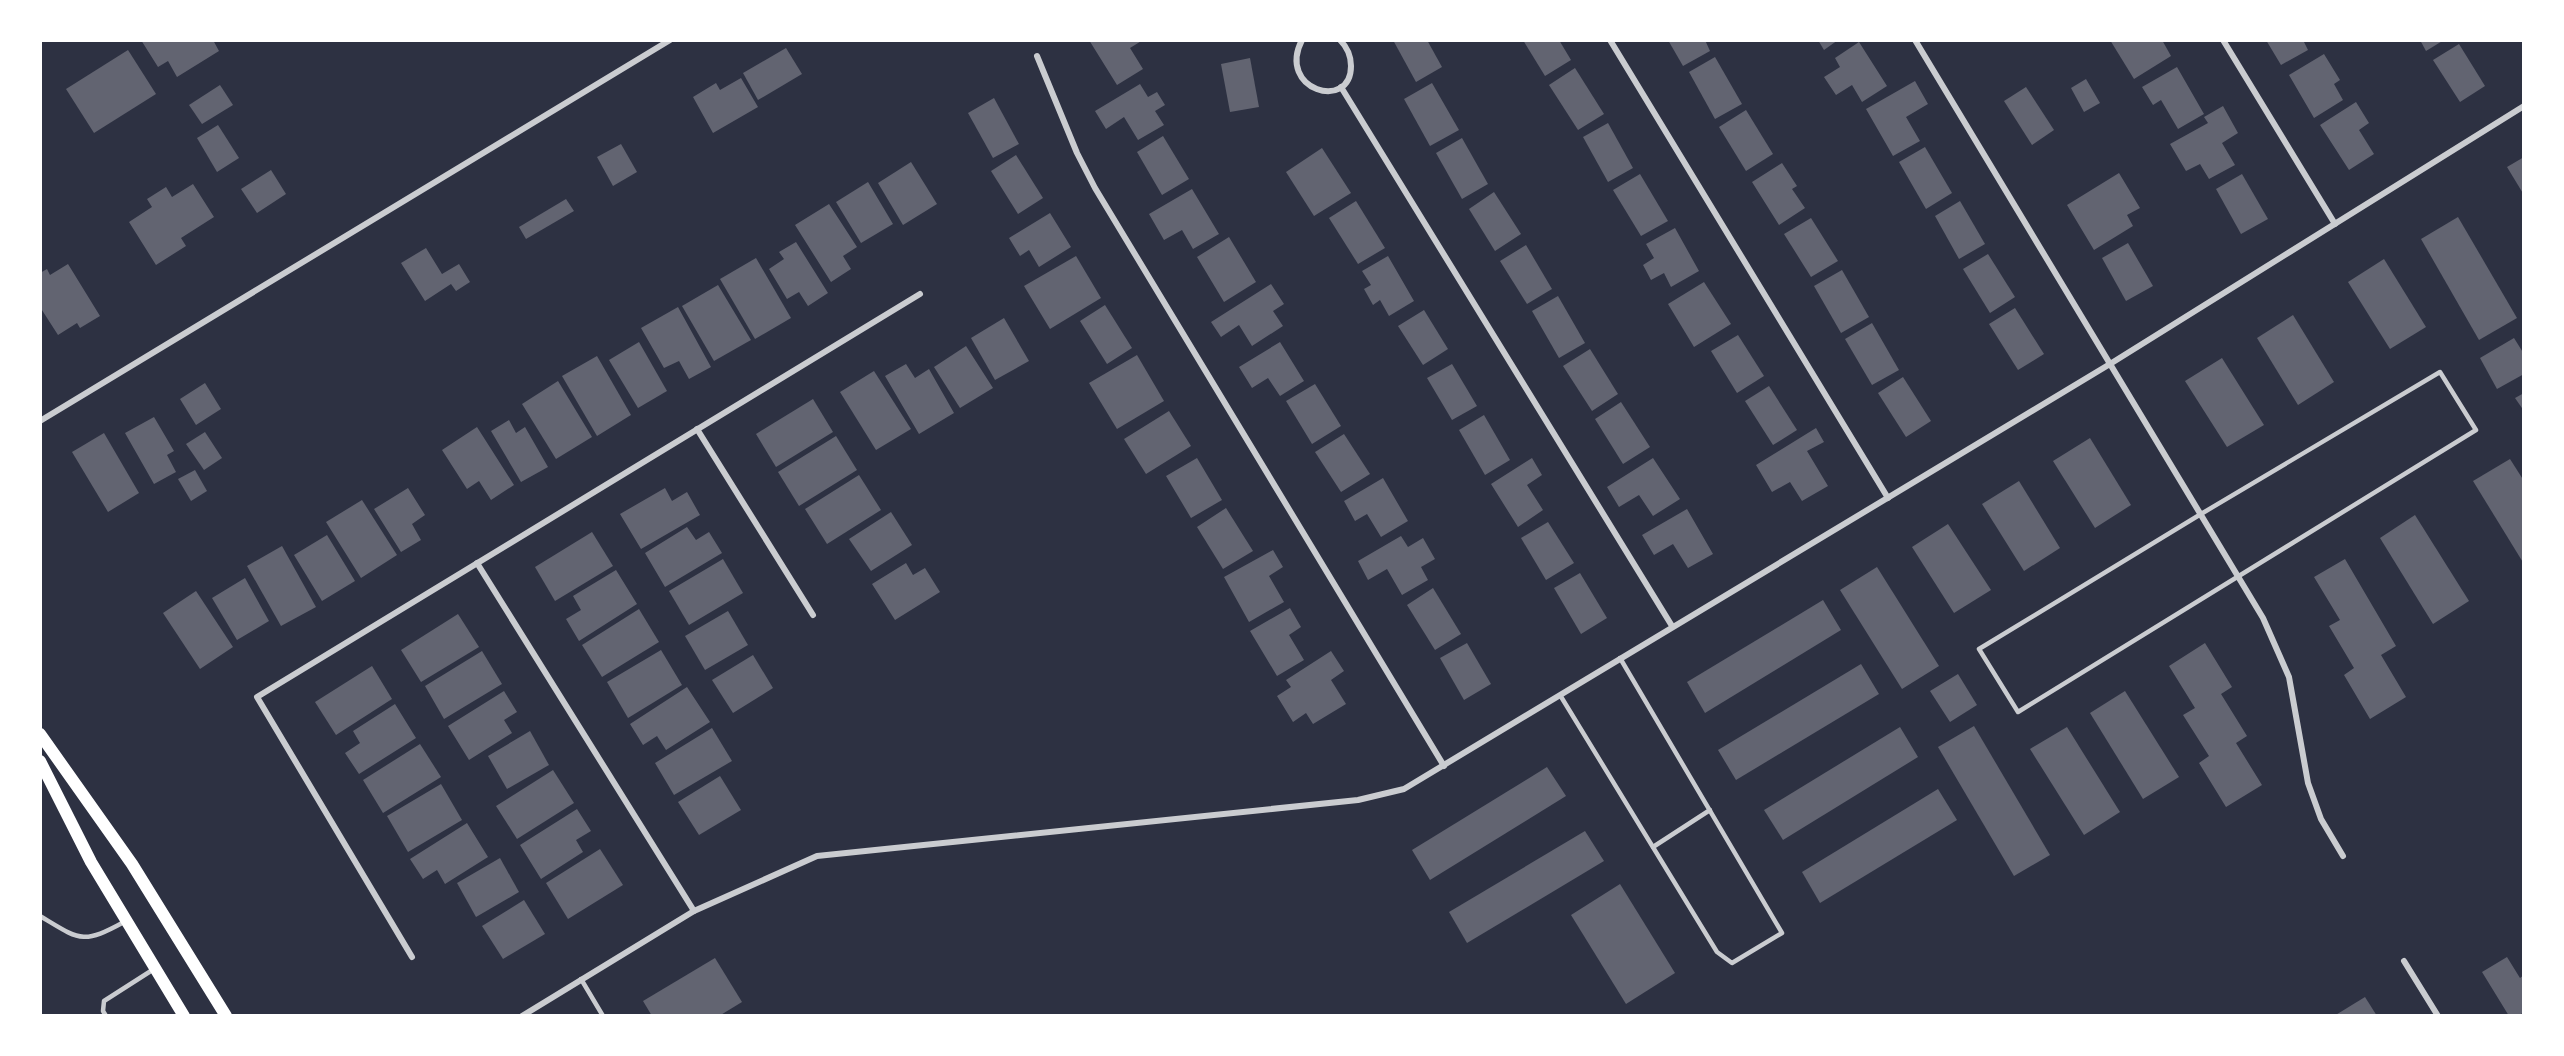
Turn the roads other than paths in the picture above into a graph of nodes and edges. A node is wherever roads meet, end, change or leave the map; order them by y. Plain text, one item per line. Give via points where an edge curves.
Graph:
1 (670, 40) edge
2 (1302, 40) edge
3 (1340, 40) edge
4 (1610, 40) edge
5 (1915, 40) edge
6 (2223, 40) edge
7 (1037, 56) dead end
8 (1341, 87) junction
9 (2523, 106) edge
10 (2335, 224) junction
11 (920, 294) dead end
12 (2110, 364) junction
13 (40, 421) edge
14 (697, 429) junction
15 (1888, 498) junction
16 (2201, 514) junction
17 (477, 563) junction
18 (2239, 577) junction
19 (813, 615) dead end
20 (1672, 626) junction
21 (1620, 658) junction
22 (1560, 695) junction
23 (40, 734) edge
24 (40, 761) edge
25 (1444, 766) junction
26 (1710, 810) junction
27 (1653, 847) junction
28 (2343, 856) dead end
29 (694, 911) junction
30 (40, 916) edge
31 (126, 921) junction
32 (412, 957) dead end
33 (2404, 961) dead end
34 (156, 969) junction
35 (581, 979) junction
36 (183, 1015) edge
37 (105, 1016) edge
38 (225, 1016) edge
39 (522, 1016) edge
40 (603, 1016) edge
41 (2438, 1016) edge

1 - 13 street
2 - 8 street via 1296,58 1301,76 1316,90 1325,92
3 - 8 street via 1350,56 1351,68 1349,79
4 - 15 street
5 - 12 street
6 - 10 street
7 - 25 street via 1095,188
8 - 20 street
9 - 10 street
10 - 12 street
11 - 14 street
12 - 15 street
12 - 16 street
14 - 17 street
14 - 19 street
15 - 20 street
16 - 18 street
16 - 18 lane via 1979,649 2018,712
16 - 18 lane via 2440,372 2476,430
17 - 29 street
17 - 32 street via 257,697
18 - 28 street via 2264,618 2289,677 2308,783 2321,819
20 - 21 street
21 - 22 street
21 - 26 lane
22 - 25 street
22 - 27 lane
23 - 38 main road via 132,864
24 - 31 main road
25 - 29 street via 1404,789 1358,800 818,856
26 - 27 lane
26 - 27 lane via 1782,933 1732,963 1717,952
29 - 35 street
30 - 31 lane via 75,937 99,936
31 - 34 main road
33 - 41 street
34 - 36 main road
34 - 37 lane via 104,1000
35 - 39 street
35 - 40 lane

